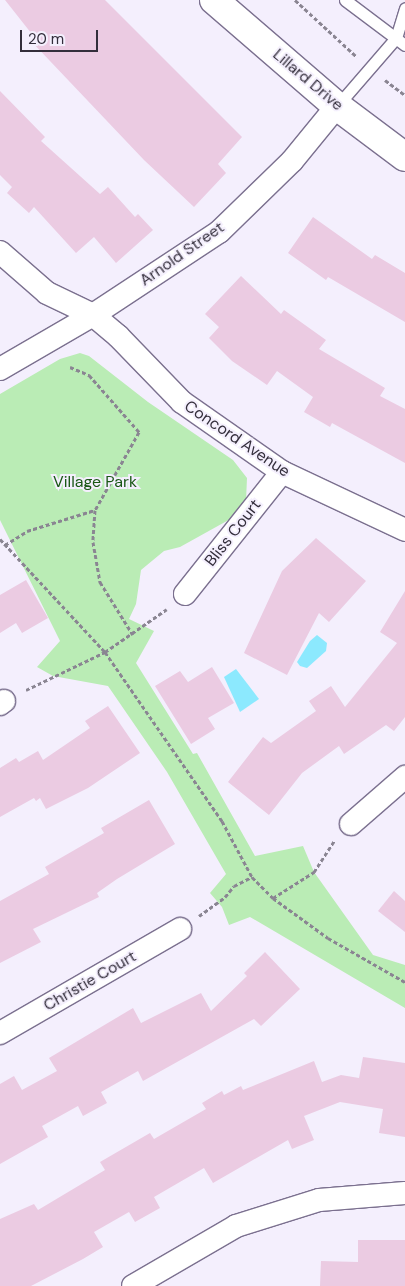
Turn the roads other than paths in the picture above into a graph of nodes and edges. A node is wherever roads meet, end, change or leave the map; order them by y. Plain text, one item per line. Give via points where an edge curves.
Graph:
1 (214, 0) edge
2 (345, 0) edge
3 (405, 8) edge
4 (400, 42) edge
5 (337, 106) junction
6 (405, 156) edge
7 (0, 252) edge
8 (93, 315) junction
9 (0, 369) edge
10 (282, 472) junction
11 (405, 530) edge
12 (185, 594) road end
13 (405, 777) edge
14 (351, 824) road end
15 (180, 929) road end
16 (0, 1034) edge
17 (405, 1193) edge
18 (133, 1286) edge

1 - 5 street, Lillard Drive
2 - 4 lane
3 - 4 lane
4 - 5 lane
5 - 6 street, Lillard Drive
5 - 8 street, Arnold Street via 292,161 219,232
7 - 8 street, Concord Avenue via 47,293
8 - 9 street, Arnold Street
8 - 10 street, Concord Avenue via 182,402
10 - 11 street, Concord Avenue
10 - 12 street, Bliss Court
13 - 14 street
15 - 16 street, Christie Court
17 - 18 street via 319,1200 236,1226

